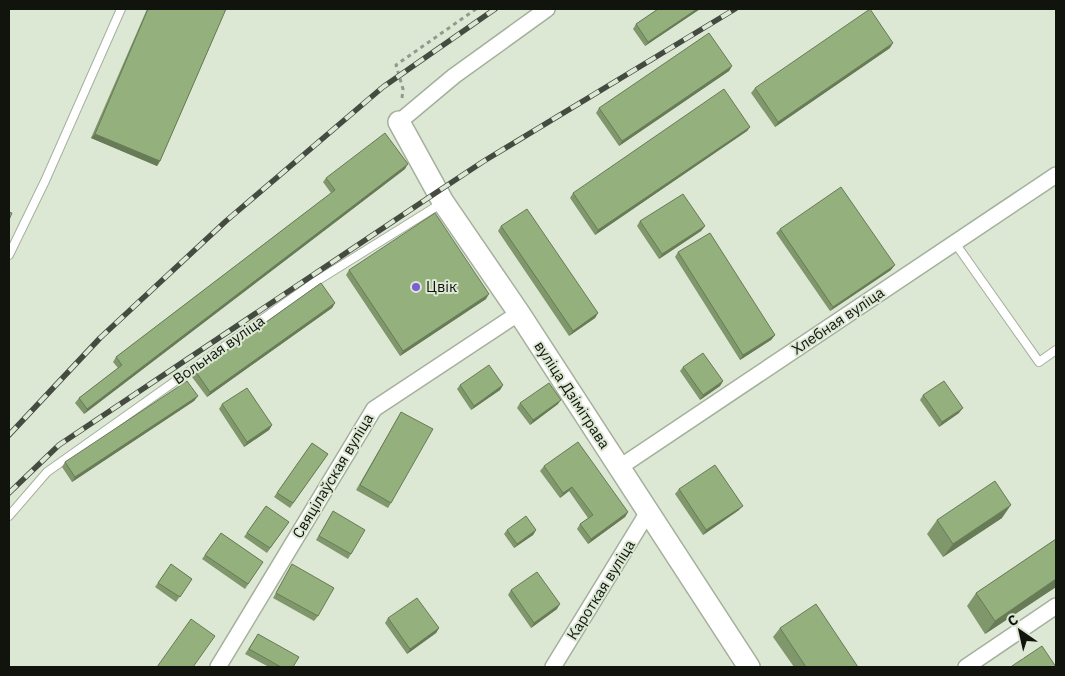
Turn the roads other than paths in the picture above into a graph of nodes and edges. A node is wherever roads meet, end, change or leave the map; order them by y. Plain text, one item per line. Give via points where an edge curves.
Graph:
1 (121, 9) edge
2 (547, 9) edge
3 (399, 122) joint
4 (1056, 175) edge
5 (443, 202) junction
6 (956, 243) junction
7 (9, 255) edge
8 (519, 313) junction
9 (1056, 350) edge
10 (620, 467) junction
11 (648, 512) junction
12 (9, 516) edge
13 (1056, 606) edge
14 (218, 667) edge
15 (553, 667) edge
16 (749, 667) edge
17 (966, 667) edge

1 - 7 lane
2 - 3 street via 454,76
3 - 5 street, вуліца Дзімітрава
4 - 6 street, Хлебная вуліца
5 - 8 street, вуліца Дзімітрава
5 - 12 lane, Вольная вуліца via 315,282 47,472
6 - 9 lane via 1038,362
6 - 10 street, Хлебная вуліца
8 - 10 street, вуліца Дзімітрава
8 - 14 street, Свяцілаўская вуліца via 374,409
10 - 11 street, вуліца Дзімітрава
11 - 15 street, Кароткая вуліца
11 - 16 street, вуліца Дзімітрава
13 - 17 street

